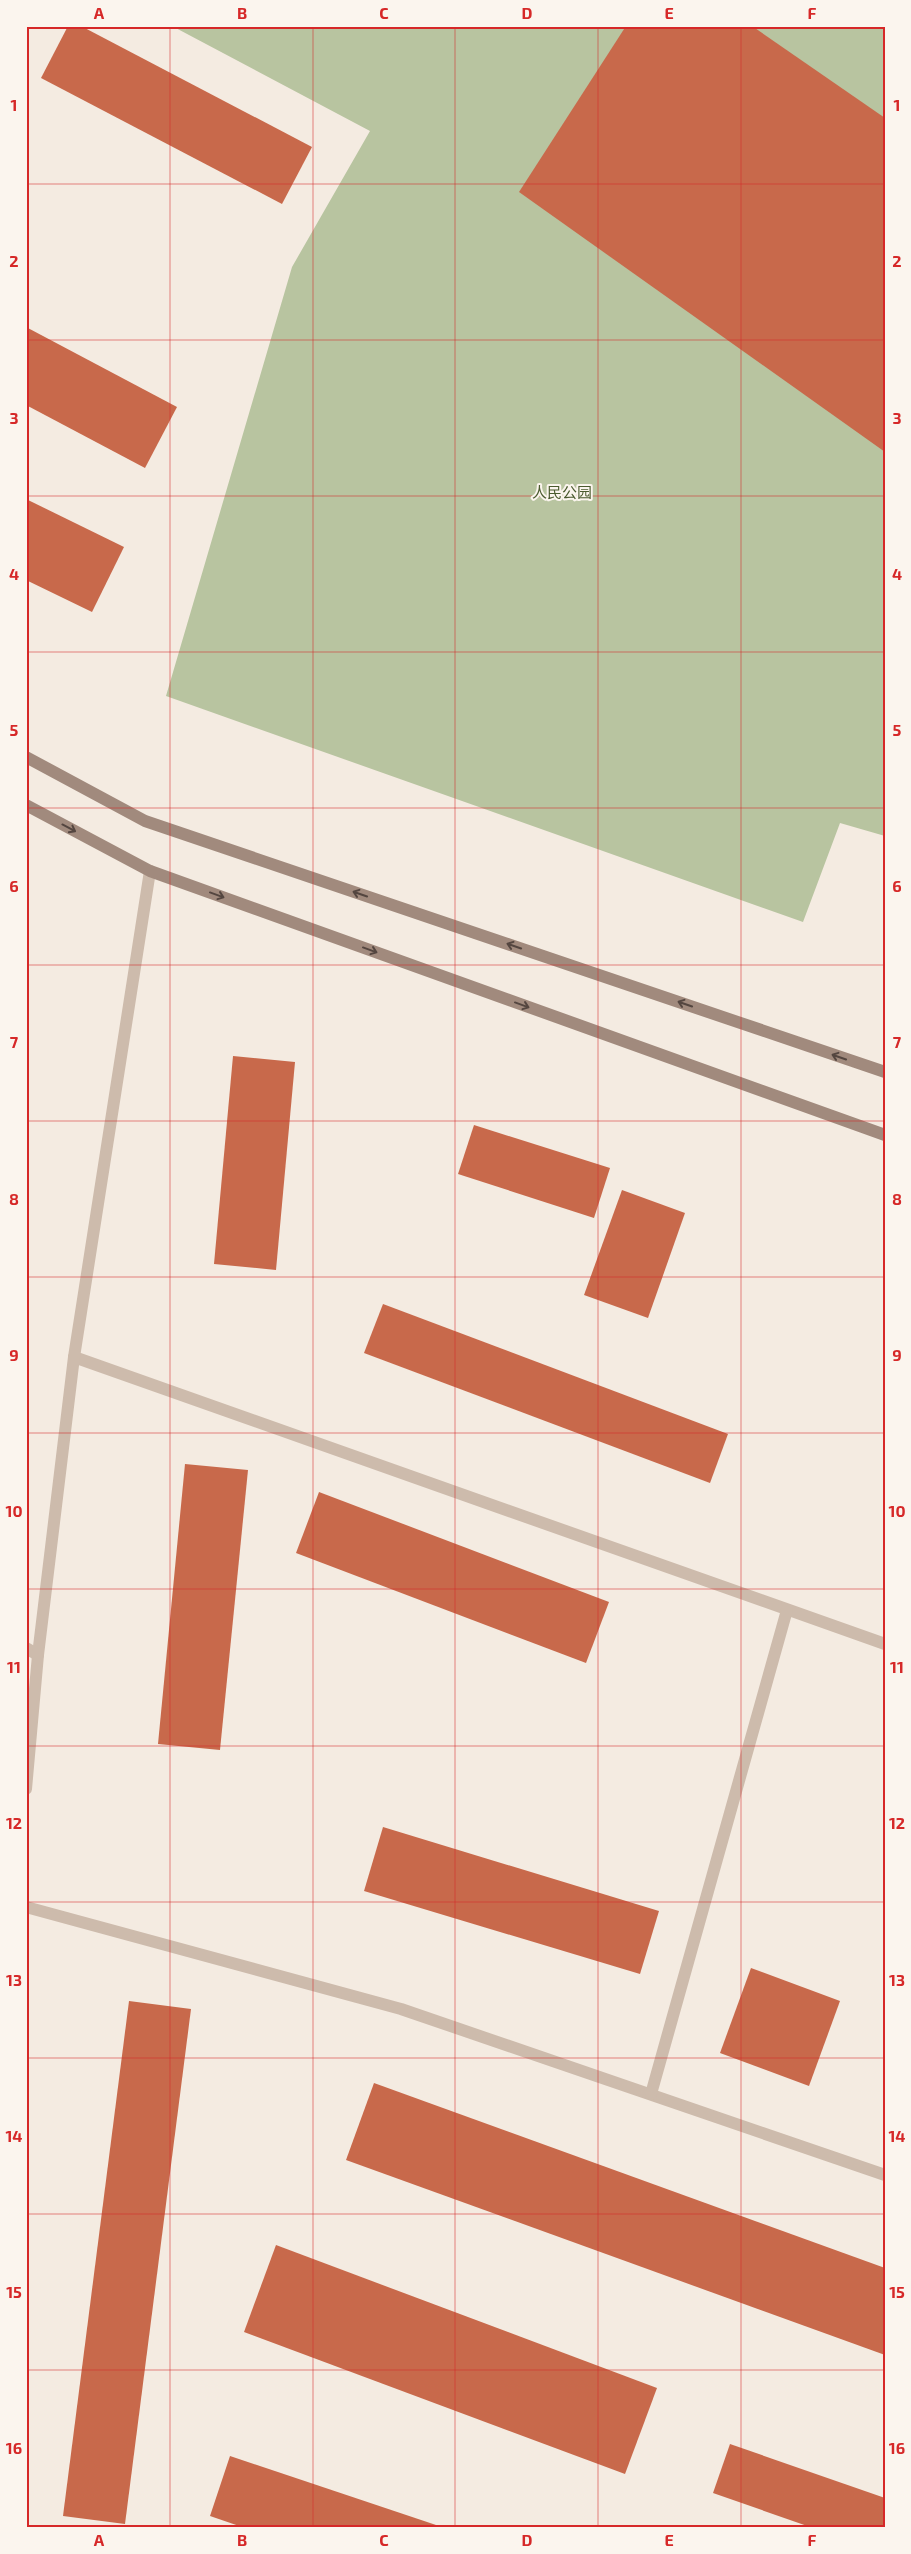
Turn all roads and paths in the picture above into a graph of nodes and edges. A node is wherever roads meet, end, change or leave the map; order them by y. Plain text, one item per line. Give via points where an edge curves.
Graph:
1 (26, 757) edge
2 (26, 805) edge
3 (150, 871) junction
4 (885, 1072) edge
5 (885, 1136) edge
6 (74, 1357) junction
7 (787, 1610) junction
8 (885, 1644) edge
9 (32, 1652) edge
10 (26, 1789) edge
11 (26, 1907) edge
12 (651, 2094) junction
13 (885, 2175) edge

4 -> 1 main road via 145,821
2 -> 3 main road
3 -> 5 main road
3 - 6 street
6 - 7 street
6 - 9 street
7 - 8 street
7 - 12 street
9 - 10 street
11 - 12 street via 401,2009
12 - 13 street

